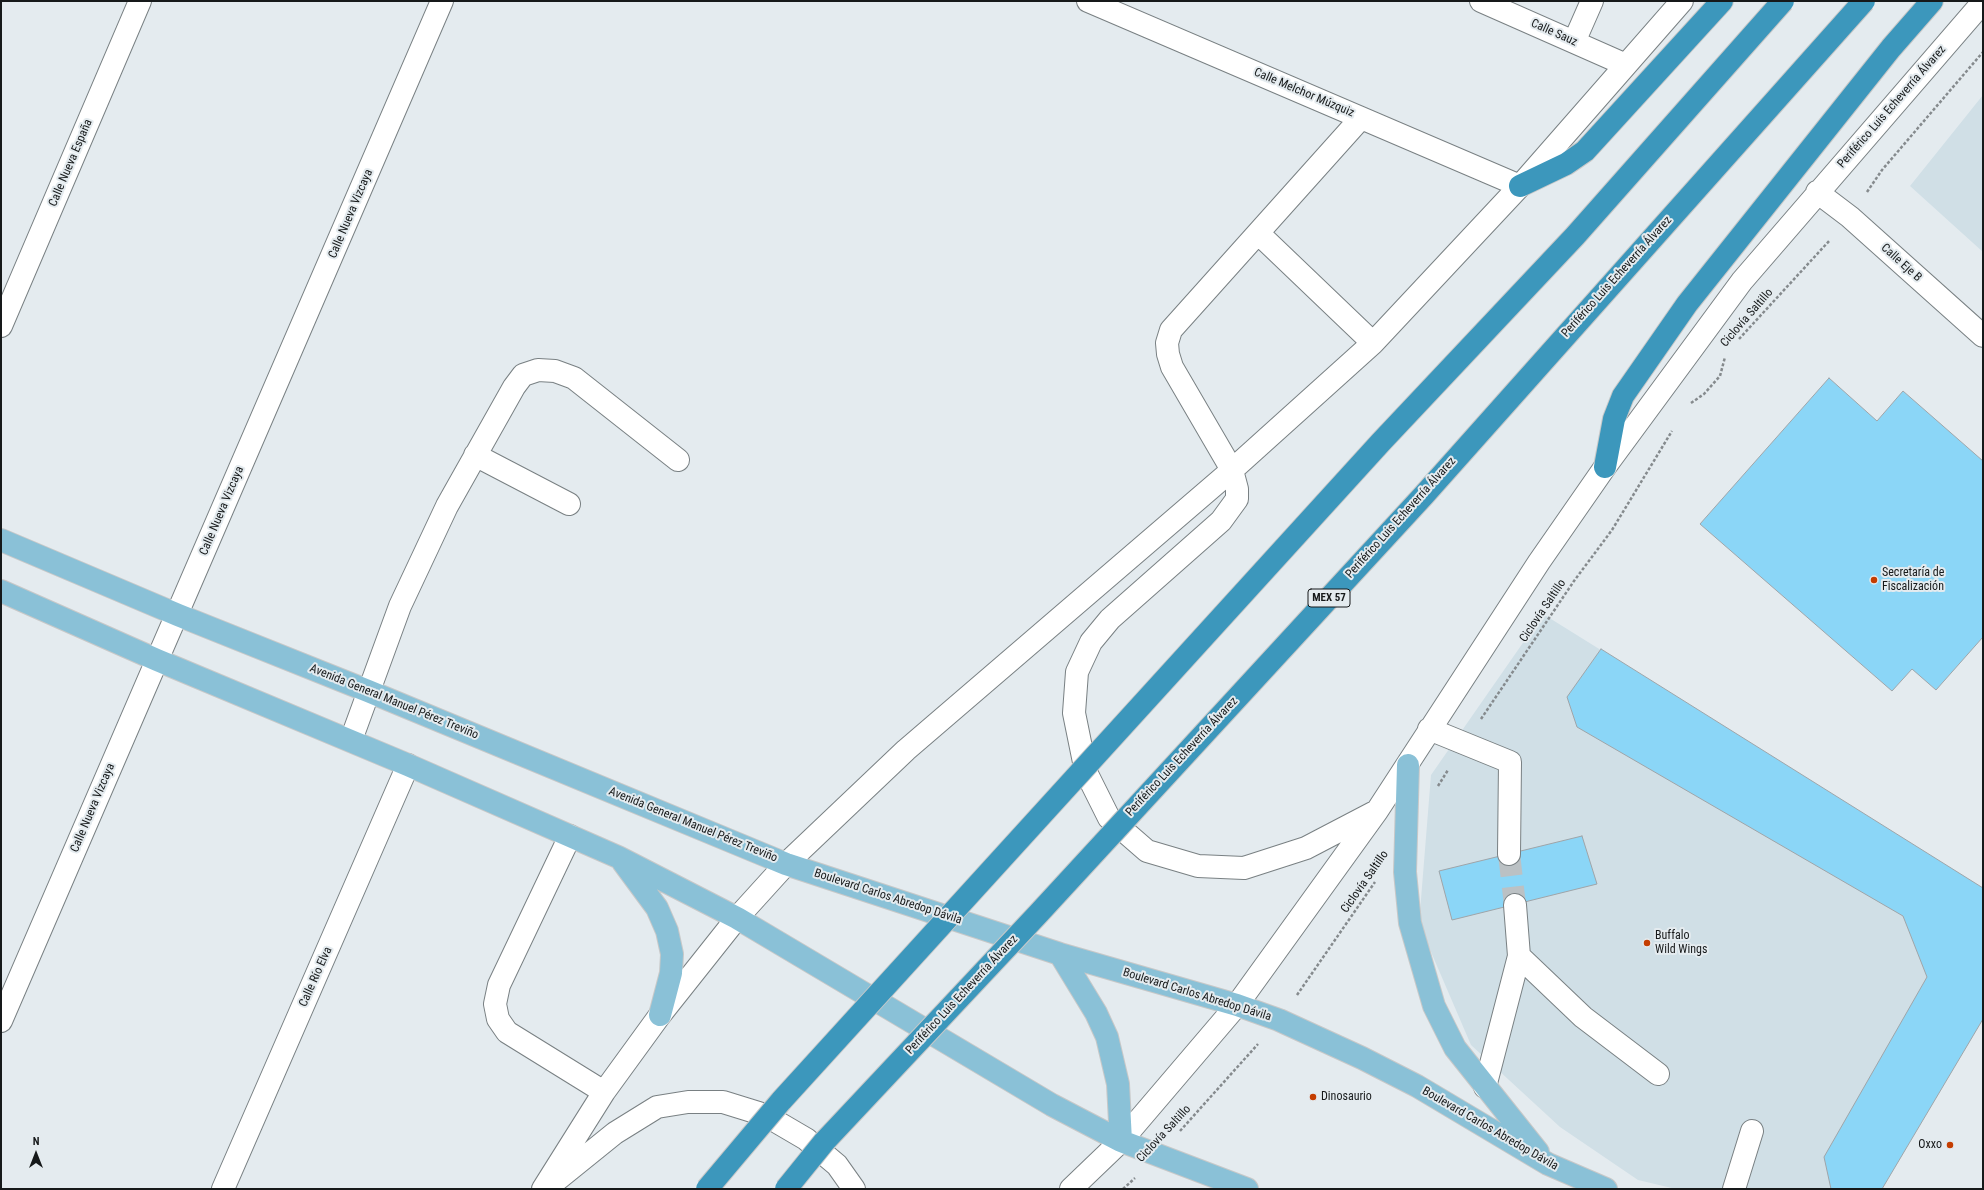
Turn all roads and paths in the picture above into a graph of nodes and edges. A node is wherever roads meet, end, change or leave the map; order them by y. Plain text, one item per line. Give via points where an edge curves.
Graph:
1 (140, 1) edge
2 (442, 1) edge
3 (1088, 1) edge
4 (1481, 1) edge
5 (1592, 1) edge
6 (1682, 1) edge
7 (1722, 1) edge
8 (1783, 1) edge
9 (1864, 1) edge
10 (1932, 1) edge
11 (1983, 2) edge
12 (1574, 42) junction
13 (1983, 52) edge
14 (1626, 65) junction
15 (1361, 118) junction
16 (1520, 186) junction
17 (1818, 192) junction
18 (1850, 217) junction
19 (1258, 233) junction
20 (1, 326) edge
21 (1983, 336) edge
22 (1737, 341) dead end
23 (1374, 343) junction
24 (1726, 353) dead end
25 (1686, 406) dead end
26 (1675, 424) dead end
27 (475, 455) junction
28 (678, 460) dead end
29 (1605, 467) junction
30 (1232, 470) junction
31 (569, 504) dead end
32 (1, 540) edge
33 (1, 592) edge
34 (178, 615) junction
35 (157, 660) junction
36 (368, 691) junction
37 (1429, 729) junction
38 (351, 740) junction
39 (1464, 744) junction
40 (408, 765) junction
41 (1408, 765) junction
42 (1437, 789) dead end
43 (1377, 811) junction
44 (570, 836) junction
45 (1509, 854) tunnel mouth
46 (618, 857) junction
47 (786, 864) junction
48 (1378, 878) dead end
49 (1515, 905) tunnel mouth
50 (737, 918) junction
51 (1060, 954) junction
52 (1519, 956) junction
53 (1237, 1005) junction
54 (660, 1016) junction
55 (1279, 1020) junction
56 (1, 1021) edge
57 (1658, 1074) dead end
58 (1485, 1087) junction
59 (604, 1092) junction
60 (1752, 1131) dead end
61 (1121, 1140) junction
62 (1158, 1155) junction
63 (1548, 1164) junction
64 (223, 1189) edge
65 (542, 1189) edge
66 (546, 1189) edge
67 (708, 1189) edge
68 (786, 1189) edge
69 (854, 1189) edge
70 (1071, 1189) edge
71 (1123, 1189) edge
72 (1247, 1189) edge
73 (1606, 1189) edge
74 (1734, 1189) edge

1 - 20 street, Calle Nueva España
2 - 34 street, Calle Nueva Vizcaya
3 - 15 street, Calle Melchor Múzquiz
4 - 12 street, Calle Sauz
5 - 12 street
6 - 14 street
7 - 16 highway via 1585,151 1566,164
8 - 67 highway, bridge via 1575,236 1381,442 781,1101
9 - 68 highway, Periférico Luis Echeverría Álvarez / MEX 57, bridge via 1424,495 1034,919 824,1142
10 - 29 highway via 1891,48 1687,304 1623,396 1614,419
11 - 17 street, Periférico Luis Echeverría Álvarez
12 - 14 street, Calle Sauz
13 - 18 path, Ciclovía Saltillo via 1882,170
14 - 16 street
15 - 16 street, Calle Melchor Múzquiz
15 - 19 street
16 - 23 street
17 - 18 street, Calle Eje B
17 - 29 street, Periférico Luis Echeverría Álvarez via 1742,281
18 - 21 street, Calle Eje B
18 - 22 path, Ciclovía Saltillo
19 - 23 street
19 - 30 street via 1171,330 1167,343 1172,366
23 - 30 street
24 - 25 path, Ciclovía Saltillo via 1720,376 1704,394
26 - 39 path, Ciclovía Saltillo via 1612,530 1574,581
27 - 28 street via 522,375 538,370 555,371 574,378
27 - 31 street
27 - 36 street via 447,506 400,606
29 - 37 street, Periférico Luis Echeverría Álvarez
30 - 43 street via 1237,489 1237,499 1232,508 1221,521 1110,619 1091,642 1077,672 1074,713 1086,772 1109,818 1147,851 1198,866 1244,868 1306,848
30 - 47 street via 906,750
32 - 34 main road, Avenida General Manuel Pérez Treviño
33 - 35 main road
34 - 35 street, Calle Nueva Vizcaya
34 - 36 main road, Avenida General Manuel Pérez Treviño
35 - 38 main road
35 - 56 street, Calle Nueva Vizcaya
36 - 38 street
36 - 47 main road, Avenida General Manuel Pérez Treviño
37 - 39 street
37 - 41 street, Periférico Luis Echeverría Álvarez
38 - 40 main road
39 - 42 path, Ciclovía Saltillo
39 - 45 street via 1510,762
40 - 44 main road
40 - 64 street, Calle Río Elva
41 - 43 street, Periférico Luis Echeverría Álvarez
41 - 58 main road via 1405,872 1410,923 1434,1006 1455,1048
43 - 53 street, Periférico Luis Echeverría Álvarez
44 - 46 main road
44 - 59 street via 499,985 495,1004 498,1019 508,1032
46 - 50 main road
46 - 54 main road via 657,908 667,931 672,954 671,973
47 - 50 street
47 - 51 main road, Boulevard Carlos Abredop Dávila
48 - 55 path, Ciclovía Saltillo
49 - 52 street
50 - 54 street
50 - 61 main road via 1052,1105
51 - 53 main road, Boulevard Carlos Abredop Dávila
51 - 61 main road via 1096,1012 1107,1037 1118,1084
52 - 57 street via 1583,1017
52 - 58 street
53 - 55 main road, Boulevard Carlos Abredop Dávila
53 - 61 street, Periférico Luis Echeverría Álvarez
54 - 59 street
55 - 62 path, Ciclovía Saltillo
55 - 63 main road, Boulevard Carlos Abredop Dávila via 1416,1086
58 - 63 main road
59 - 65 street
60 - 74 street
61 - 62 main road
61 - 70 street, Periférico Luis Echeverría Álvarez
62 - 71 path, Ciclovía Saltillo
62 - 72 main road
63 - 73 main road, Boulevard Carlos Abredop Dávila
66 - 69 street via 615,1133 657,1107 688,1102 723,1102 765,1115 806,1139 837,1165

